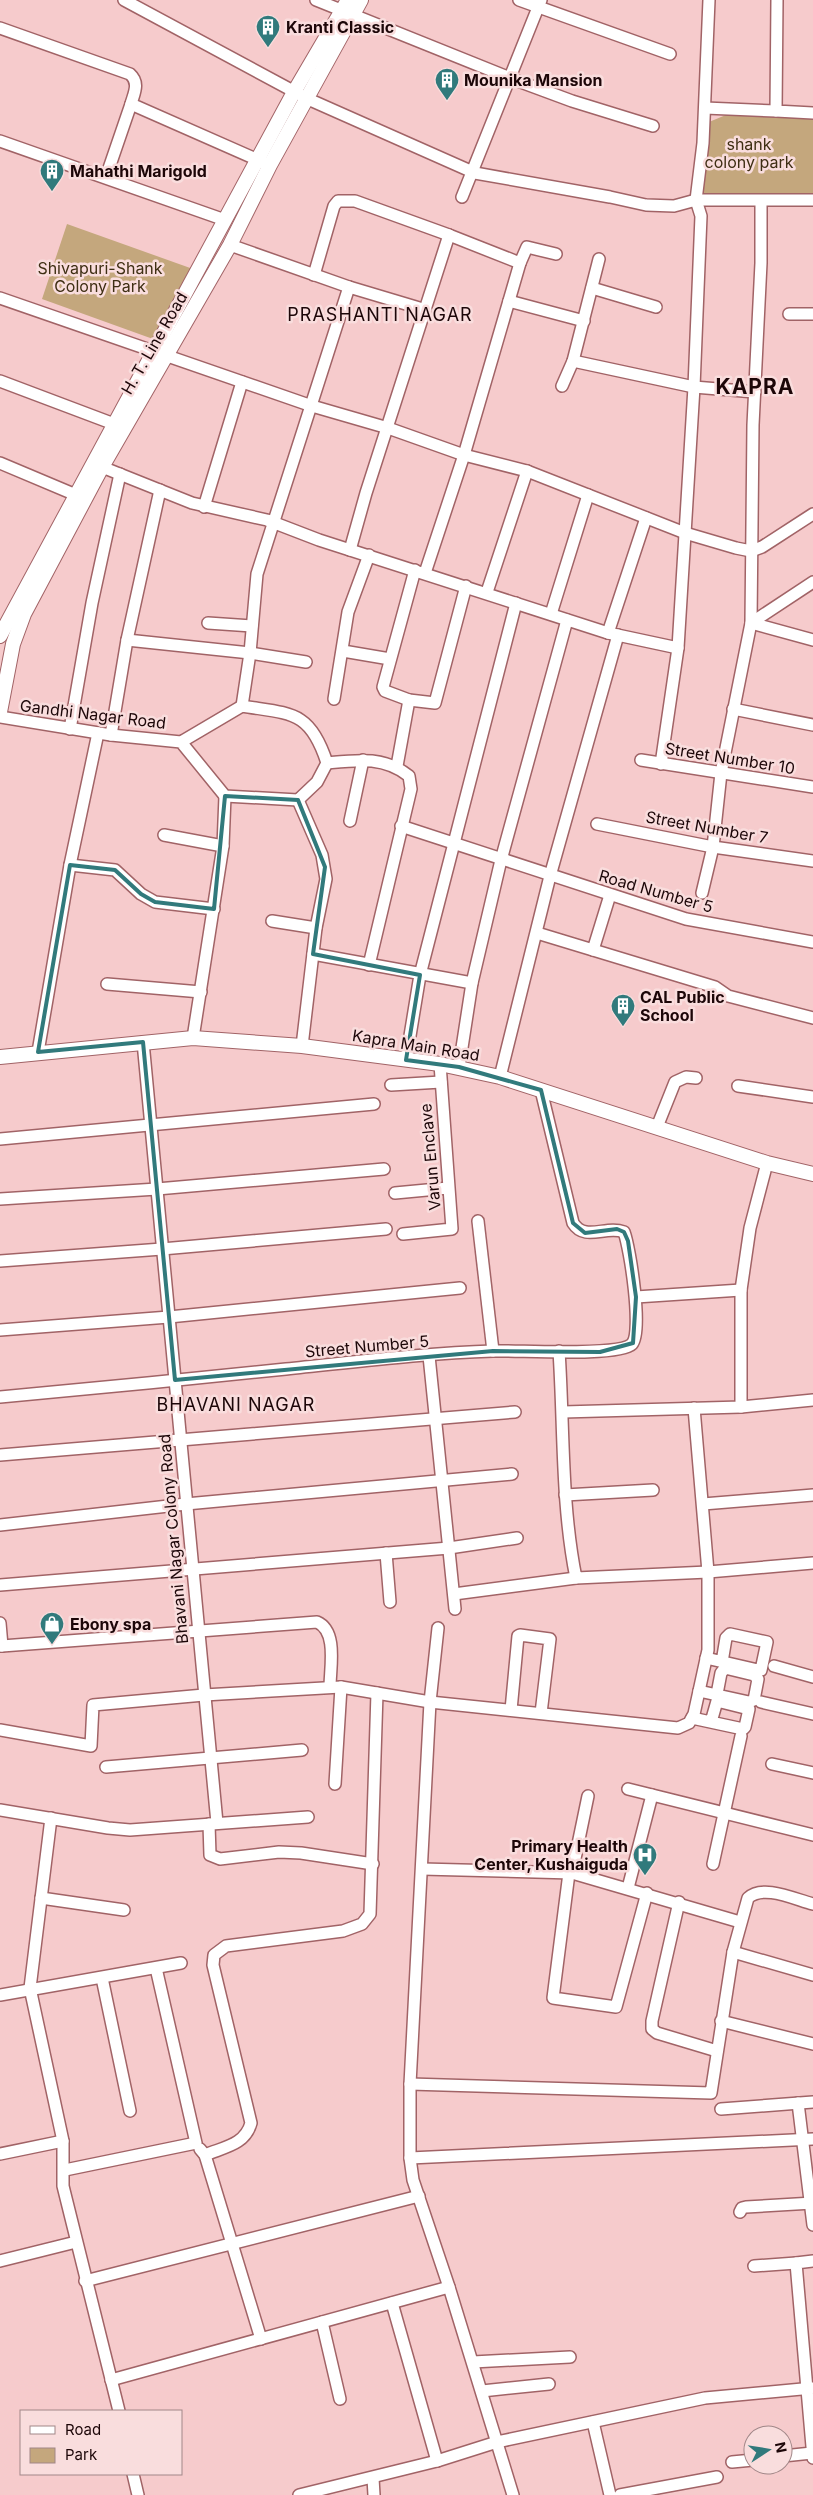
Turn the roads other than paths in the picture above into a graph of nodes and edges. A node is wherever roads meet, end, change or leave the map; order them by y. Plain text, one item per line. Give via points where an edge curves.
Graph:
1 (124, 0) edge
2 (316, 0) edge
3 (361, 0) edge
4 (519, 0) edge
5 (709, 0) edge
6 (777, 0) edge
7 (540, 4) edge
8 (347, 9) edge
9 (0, 28) edge
10 (670, 54) dead end
11 (510, 78) junction
12 (294, 92) junction
13 (308, 99) junction
14 (131, 104) junction
15 (705, 108) junction
16 (776, 111) junction
17 (813, 113) edge
18 (653, 126) dead end
19 (0, 141) edge
20 (264, 162) junction
21 (470, 171) junction
22 (106, 177) junction
23 (462, 197) dead end
24 (696, 200) junction
25 (761, 200) junction
26 (813, 200) edge
27 (225, 220) junction
28 (449, 235) junction
29 (230, 245) junction
30 (556, 254) dead end
31 (599, 259) dead end
32 (520, 263) junction
33 (314, 275) junction
34 (350, 287) junction
35 (592, 288) junction
36 (0, 298) edge
37 (509, 301) junction
38 (656, 307) dead end
39 (426, 310) junction
40 (789, 314) dead end
41 (813, 314) edge
42 (584, 321) junction
43 (161, 354) junction
44 (574, 361) junction
45 (0, 381) edge
46 (242, 382) junction
47 (562, 386) dead end
48 (694, 387) junction
49 (755, 392) junction
50 (312, 406) junction
51 (120, 425) junction
52 (388, 428) junction
53 (464, 455) junction
54 (0, 462) edge
55 (102, 466) junction
56 (527, 471) junction
57 (120, 474) junction
58 (160, 490) junction
59 (588, 494) junction
60 (76, 495) junction
61 (204, 507) junction
62 (813, 514) edge
63 (646, 518) junction
64 (274, 524) junction
65 (685, 533) junction
66 (350, 550) junction
67 (752, 551) junction
68 (368, 555) junction
69 (420, 571) junction
70 (813, 582) edge
71 (466, 586) junction
72 (487, 592) junction
73 (516, 603) junction
74 (550, 614) junction
75 (567, 620) junction
76 (208, 623) dead end
77 (751, 623) junction
78 (252, 626) junction
79 (613, 634) junction
80 (0, 637) edge
81 (127, 640) junction
82 (813, 640) edge
83 (14, 644) junction
84 (678, 648) junction
85 (343, 651) junction
86 (250, 653) junction
87 (390, 659) junction
88 (306, 662) dead end
89 (334, 699) dead end
90 (409, 700) junction
91 (242, 706) junction
92 (733, 710) junction
93 (0, 712) edge
94 (0, 717) edge
95 (813, 725) edge
96 (70, 729) junction
97 (98, 733) junction
98 (111, 735) junction
99 (181, 742) junction
100 (363, 760) junction
101 (642, 760) dead end
102 (327, 763) junction
103 (661, 764) junction
104 (396, 766) junction
105 (721, 774) junction
106 (813, 787) edge
107 (225, 796) junction
108 (298, 800) junction
109 (350, 821) dead end
110 (596, 824) dead end
111 (402, 826) junction
112 (164, 835) dead end
113 (452, 843) junction
114 (223, 846) junction
115 (712, 847) junction
116 (501, 860) junction
117 (813, 861) edge
118 (70, 865) junction
119 (550, 876) junction
120 (702, 893) dead end
121 (610, 895) junction
122 (214, 909) junction
123 (272, 921) dead end
124 (316, 928) junction
125 (537, 933) junction
126 (813, 942) edge
127 (593, 950) junction
128 (313, 954) junction
129 (369, 965) junction
130 (420, 975) junction
131 (107, 984) dead end
132 (472, 984) junction
133 (201, 992) junction
134 (813, 1018) edge
135 (194, 1038) junction
136 (143, 1042) junction
137 (302, 1046) junction
138 (38, 1052) junction
139 (0, 1057) edge
140 (406, 1060) junction
141 (440, 1064) junction
142 (459, 1067) junction
143 (500, 1077) junction
144 (696, 1078) dead end
145 (440, 1082) junction
146 (391, 1085) dead end
147 (738, 1086) dead end
148 (541, 1090) junction
149 (813, 1097) edge
150 (374, 1104) dead end
151 (151, 1126) junction
152 (657, 1128) junction
153 (0, 1139) edge
154 (767, 1163) junction
155 (384, 1169) dead end
156 (813, 1174) edge
157 (448, 1188) junction
158 (157, 1189) junction
159 (395, 1193) dead end
160 (0, 1199) edge
161 (478, 1221) dead end
162 (386, 1229) dead end
163 (403, 1234) dead end
164 (162, 1249) junction
165 (0, 1261) edge
166 (460, 1288) dead end
167 (741, 1290) junction
168 (636, 1297) junction
169 (169, 1318) junction
170 (0, 1330) edge
171 (493, 1351) junction
172 (558, 1351) junction
173 (429, 1356) junction
174 (175, 1380) junction
175 (0, 1397) edge
176 (813, 1400) edge
177 (741, 1407) junction
178 (694, 1408) junction
179 (515, 1412) dead end
180 (563, 1412) junction
181 (436, 1418) junction
182 (181, 1442) junction
183 (0, 1456) edge
184 (512, 1474) dead end
185 (442, 1481) junction
186 (653, 1490) dead end
187 (565, 1494) junction
188 (813, 1495) edge
189 (186, 1504) junction
190 (702, 1504) junction
191 (0, 1524) edge
192 (517, 1538) dead end
193 (449, 1548) junction
194 (386, 1553) junction
195 (813, 1563) edge
196 (193, 1568) junction
197 (708, 1572) junction
198 (576, 1578) junction
199 (0, 1585) edge
200 (454, 1594) junction
201 (390, 1602) dead end
202 (455, 1609) dead end
203 (0, 1623) edge
204 (438, 1628) dead end
205 (198, 1631) junction
206 (1, 1646) edge
207 (706, 1658) junction
208 (722, 1662) dead end
209 (774, 1666) dead end
210 (813, 1677) edge
211 (335, 1687) junction
212 (699, 1691) junction
213 (377, 1693) junction
214 (717, 1694) dead end
215 (204, 1695) junction
216 (430, 1702) junction
217 (761, 1702) dead end
218 (511, 1710) junction
219 (541, 1713) junction
220 (813, 1714) edge
221 (692, 1718) junction
222 (711, 1722) dead end
223 (0, 1730) edge
224 (741, 1736) dead end
225 (302, 1750) dead end
226 (211, 1759) junction
227 (772, 1764) dead end
228 (106, 1766) dead end
229 (813, 1773) edge
230 (335, 1784) dead end
231 (628, 1789) dead end
232 (652, 1795) junction
233 (588, 1796) dead end
234 (0, 1810) edge
235 (723, 1813) junction
236 (308, 1817) dead end
237 (51, 1818) junction
238 (213, 1823) junction
239 (813, 1836) edge
240 (373, 1864) junction
241 (713, 1864) dead end
242 (422, 1869) junction
243 (570, 1873) junction
244 (628, 1888) junction
245 (647, 1893) junction
246 (41, 1898) junction
247 (679, 1902) junction
248 (813, 1904) edge
249 (124, 1910) dead end
250 (740, 1922) junction
251 (733, 1952) junction
252 (181, 1963) dead end
253 (156, 1968) junction
254 (813, 1975) edge
255 (102, 1978) junction
256 (30, 1988) junction
257 (0, 1995) edge
258 (722, 2022) junction
259 (813, 2044) edge
260 (717, 2051) junction
261 (410, 2084) junction
262 (813, 2102) edge
263 (798, 2103) junction
264 (721, 2109) dead end
265 (130, 2111) dead end
266 (808, 2139) edge
267 (63, 2141) junction
268 (196, 2143) junction
269 (0, 2154) edge
270 (205, 2154) junction
271 (410, 2158) junction
272 (65, 2170) junction
273 (419, 2196) junction
274 (811, 2203) edge
275 (740, 2212) dead end
276 (813, 2225) edge
277 (76, 2242) junction
278 (233, 2242) junction
279 (0, 2262) edge
280 (813, 2262) edge
281 (796, 2263) junction
282 (754, 2266) dead end
283 (85, 2281) junction
284 (449, 2287) junction
285 (392, 2303) junction
286 (322, 2322) junction
287 (261, 2339) junction
288 (570, 2357) dead end
289 (473, 2362) junction
290 (111, 2380) junction
291 (549, 2384) dead end
292 (810, 2389) edge
293 (482, 2392) junction
294 (340, 2399) dead end
295 (119, 2410) edge
296 (593, 2422) junction
297 (497, 2442) junction
298 (812, 2453) edge
299 (793, 2455) edge
300 (813, 2458) edge
301 (438, 2461) junction
302 (743, 2461) edge
303 (732, 2462) dead end
304 (133, 2475) edge
305 (717, 2476) dead end
306 (373, 2478) junction
307 (138, 2495) edge
308 (299, 2495) edge
309 (374, 2495) edge
310 (513, 2495) edge
311 (610, 2495) edge
312 (620, 2495) edge

1 - 12 street
2 - 8 street
3 - 8 street, H. T. Line Road
4 - 7 street
5 - 15 street
6 - 16 street
7 - 10 street
7 - 11 street
8 - 11 street
8 - 12 street, H. T. Line Road
8 - 13 street, H. T. Line Road
9 - 14 street via 130,74 137,86
11 - 18 street
11 - 21 street
12 - 13 street
12 - 20 street, H. T. Line Road
13 - 20 street, H. T. Line Road
13 - 21 street
14 - 20 street
14 - 22 street
15 - 16 street
15 - 24 street
16 - 17 street
19 - 22 street
20 - 27 street, H. T. Line Road
20 - 29 street, H. T. Line Road
21 - 23 street
21 - 24 street via 646,205 674,206
22 - 27 street
24 - 25 street
24 - 48 street via 701,216
25 - 26 street
25 - 49 street
27 - 43 street, H. T. Line Road
28 - 32 street
28 - 33 street via 355,201 338,201
28 - 39 street
29 - 33 street
29 - 43 street, H. T. Line Road
30 - 32 street via 527,248
31 - 35 street
32 - 37 street
33 - 34 street
34 - 39 street
34 - 50 street
35 - 38 street
35 - 42 street
36 - 43 street
37 - 42 street
37 - 53 street
39 - 52 street
40 - 41 street
42 - 44 street
43 - 46 street
43 - 51 street, H. T. Line Road
44 - 47 street
44 - 48 street
45 - 51 street
46 - 50 street
46 - 61 street
48 - 49 street
48 - 65 street
49 - 67 street
50 - 52 street
50 - 64 street
51 - 55 street, H. T. Line Road
51 - 60 street, H. T. Line Road
52 - 53 street
52 - 66 street
53 - 56 street
53 - 69 street
54 - 60 street
55 - 57 street
55 - 83 street, H. T. Line Road via 24,614
56 - 59 street
56 - 72 street
57 - 58 street
57 - 96 street via 92,603
58 - 61 street
58 - 81 street
59 - 63 street
59 - 74 street
60 - 80 street, H. T. Line Road
61 - 64 street
62 - 67 street
63 - 65 street
63 - 79 street
64 - 66 street
64 - 78 street via 257,574
65 - 67 street
65 - 84 street
66 - 68 street
67 - 77 street
68 - 69 street
68 - 85 street via 348,612
69 - 71 street
69 - 87 street
70 - 77 street
71 - 72 street
71 - 90 street via 435,703
72 - 73 street
73 - 74 street
73 - 113 street
74 - 75 street
75 - 79 street
75 - 116 street
76 - 78 street
77 - 82 street
77 - 92 street
78 - 86 street
79 - 84 street
79 - 119 street
80 - 83 street
81 - 86 street
81 - 98 street
83 - 93 street, H. T. Line Road
84 - 103 street
85 - 87 street
85 - 89 street
86 - 88 street
86 - 91 street
87 - 90 street via 383,687 385,691
90 - 104 street
91 - 99 street, Gandhi Nagar Road
91 - 102 street via 290,714 309,726 319,739
92 - 95 street
92 - 105 street
94 - 96 street, Gandhi Nagar Road
96 - 97 street, Gandhi Nagar Road
97 - 98 street, Gandhi Nagar Road
97 - 118 street
98 - 99 street, Gandhi Nagar Road
99 - 107 street, Gandhi Nagar Road
100 - 102 street
100 - 104 street
100 - 109 street
101 - 103 street, Street Number 10
102 - 108 street via 317,782
103 - 105 street, Street Number 10
104 - 111 street via 410,776 411,789
105 - 106 street, Street Number 10
105 - 115 street
107 - 108 street
107 - 114 street
108 - 124 street via 325,868 326,879
110 - 115 street, Street Number 7
111 - 113 street, Road Number 5
111 - 129 street
112 - 114 street
113 - 116 street, Road Number 5
113 - 130 street
114 - 122 street
115 - 117 street, Street Number 7
115 - 120 street
116 - 119 street, Road Number 5
116 - 132 street
118 - 122 street via 115,870 140,894 155,902
118 - 138 street
119 - 121 street, Road Number 5
119 - 125 street
121 - 126 street, Road Number 5 via 686,919
121 - 127 street
122 - 133 street
123 - 124 street
124 - 128 street
125 - 127 street
125 - 143 street
127 - 134 street via 715,986 728,996
128 - 129 street
128 - 137 street
129 - 130 street
130 - 132 street
130 - 140 street
131 - 133 street
132 - 142 street
133 - 135 street
135 - 136 street, Kapra Main Road
135 - 137 street, Kapra Main Road
136 - 138 street, Kapra Main Road
136 - 151 street, Bhavani Nagar Colony Road
137 - 140 street, Kapra Main Road
138 - 139 street, Kapra Main Road
140 - 141 street, Kapra Main Road
141 - 142 street, Kapra Main Road
141 - 145 street, Varun Enclave
142 - 143 street, Kapra Main Road
143 - 148 street, Kapra Main Road
144 - 152 street via 686,1077 675,1082
145 - 146 street
145 - 157 street, Varun Enclave
147 - 149 street
148 - 152 street, Kapra Main Road
148 - 168 street, Street Number 5 via 574,1222 578,1230 585,1233 616,1229 624,1232
150 - 151 street
151 - 153 street
151 - 158 street, Bhavani Nagar Colony Road
152 - 154 street, Kapra Main Road
154 - 156 street, Kapra Main Road
154 - 167 street via 750,1228
155 - 158 street
157 - 159 street
157 - 163 street, Varun Enclave via 452,1229
158 - 160 street
158 - 164 street, Bhavani Nagar Colony Road
161 - 171 street
162 - 164 street
164 - 165 street
164 - 169 street, Bhavani Nagar Colony Road
166 - 169 street
167 - 168 street
167 - 177 street
168 - 172 street, Street Number 5 via 633,1343 625,1348 600,1352
169 - 170 street
169 - 174 street, Bhavani Nagar Colony Road
171 - 172 street, Street Number 5
171 - 173 street, Street Number 5
172 - 180 street
173 - 174 street, Street Number 5
173 - 181 street
174 - 175 street, Street Number 5
174 - 182 street, Bhavani Nagar Colony Road
176 - 177 street
177 - 178 street
178 - 180 street
178 - 190 street
179 - 181 street
180 - 187 street
181 - 182 street
181 - 185 street
182 - 183 street
182 - 189 street, Bhavani Nagar Colony Road
184 - 185 street
185 - 189 street
185 - 193 street
186 - 187 street
187 - 198 street
188 - 190 street
189 - 191 street
189 - 196 street, Bhavani Nagar Colony Road
190 - 197 street
192 - 193 street
193 - 194 street
193 - 200 street
194 - 196 street
194 - 201 street
195 - 197 street
196 - 199 street
196 - 205 street, Bhavani Nagar Colony Road
197 - 198 street
197 - 207 street
198 - 200 street
200 - 202 street
203 - 206 street
204 - 216 street
205 - 206 street
205 - 211 street via 317,1622 329,1633
205 - 215 street, Bhavani Nagar Colony Road
207 - 208 street
207 - 212 street
209 - 210 street
211 - 213 street
211 - 215 street
211 - 230 street
212 - 214 street
212 - 221 street
213 - 216 street
213 - 240 street
215 - 223 street via 93,1705 91,1746
215 - 226 street, Bhavani Nagar Colony Road
216 - 218 street
216 - 242 street
217 - 220 street
218 - 219 street
218 - 219 street via 520,1635 550,1639
219 - 221 street via 678,1728
221 - 222 street
224 - 235 street
225 - 226 street
226 - 228 street
226 - 238 street, Bhavani Nagar Colony Road
227 - 229 street
231 - 232 street
232 - 235 street
232 - 244 street
233 - 243 street
234 - 237 street
235 - 239 street
235 - 241 street
236 - 238 street
237 - 238 street via 130,1830
237 - 246 street
238 - 240 street, Bhavani Nagar Colony Road via 210,1855 214,1858 278,1852
240 - 270 street via 370,1914 362,1924 343,1931 226,1946 214,1955 213,1965 251,2123 248,2134 240,2141
242 - 243 street
242 - 261 street
243 - 244 street
243 - 245 street via 553,1998 616,2007
244 - 245 street
245 - 247 street
246 - 249 street
246 - 256 street
247 - 250 street
247 - 260 street via 652,2029
248 - 250 street via 754,1892 748,1898
250 - 251 street
251 - 254 street
251 - 258 street
252 - 253 street
253 - 255 street
253 - 268 street
255 - 256 street
255 - 265 street
256 - 257 street
256 - 267 street
258 - 259 street
258 - 260 street
260 - 261 street via 712,2093
261 - 271 street
262 - 263 street
263 - 264 street
263 - 266 street
266 - 271 street
266 - 274 street
267 - 269 street
267 - 272 street
268 - 270 street
268 - 272 street
270 - 278 street
271 - 273 street
272 - 277 street via 63,2186
273 - 278 street
273 - 284 street
274 - 275 street via 746,2207
274 - 276 street
277 - 279 street
277 - 283 street
278 - 283 street
278 - 287 street
280 - 281 street
281 - 282 street
281 - 292 street
283 - 290 street
284 - 285 street
284 - 289 street
285 - 286 street
285 - 301 street
286 - 287 street
286 - 294 street
287 - 290 street
288 - 289 street
289 - 293 street
290 - 295 street
291 - 293 street
292 - 296 street via 705,2398
292 - 298 street
293 - 297 street
296 - 297 street
296 - 311 street
297 - 301 street
297 - 310 street
298 - 299 street
298 - 300 street
301 - 306 street
302 - 303 street
304 - 307 street
305 - 312 street
306 - 308 street
306 - 309 street

